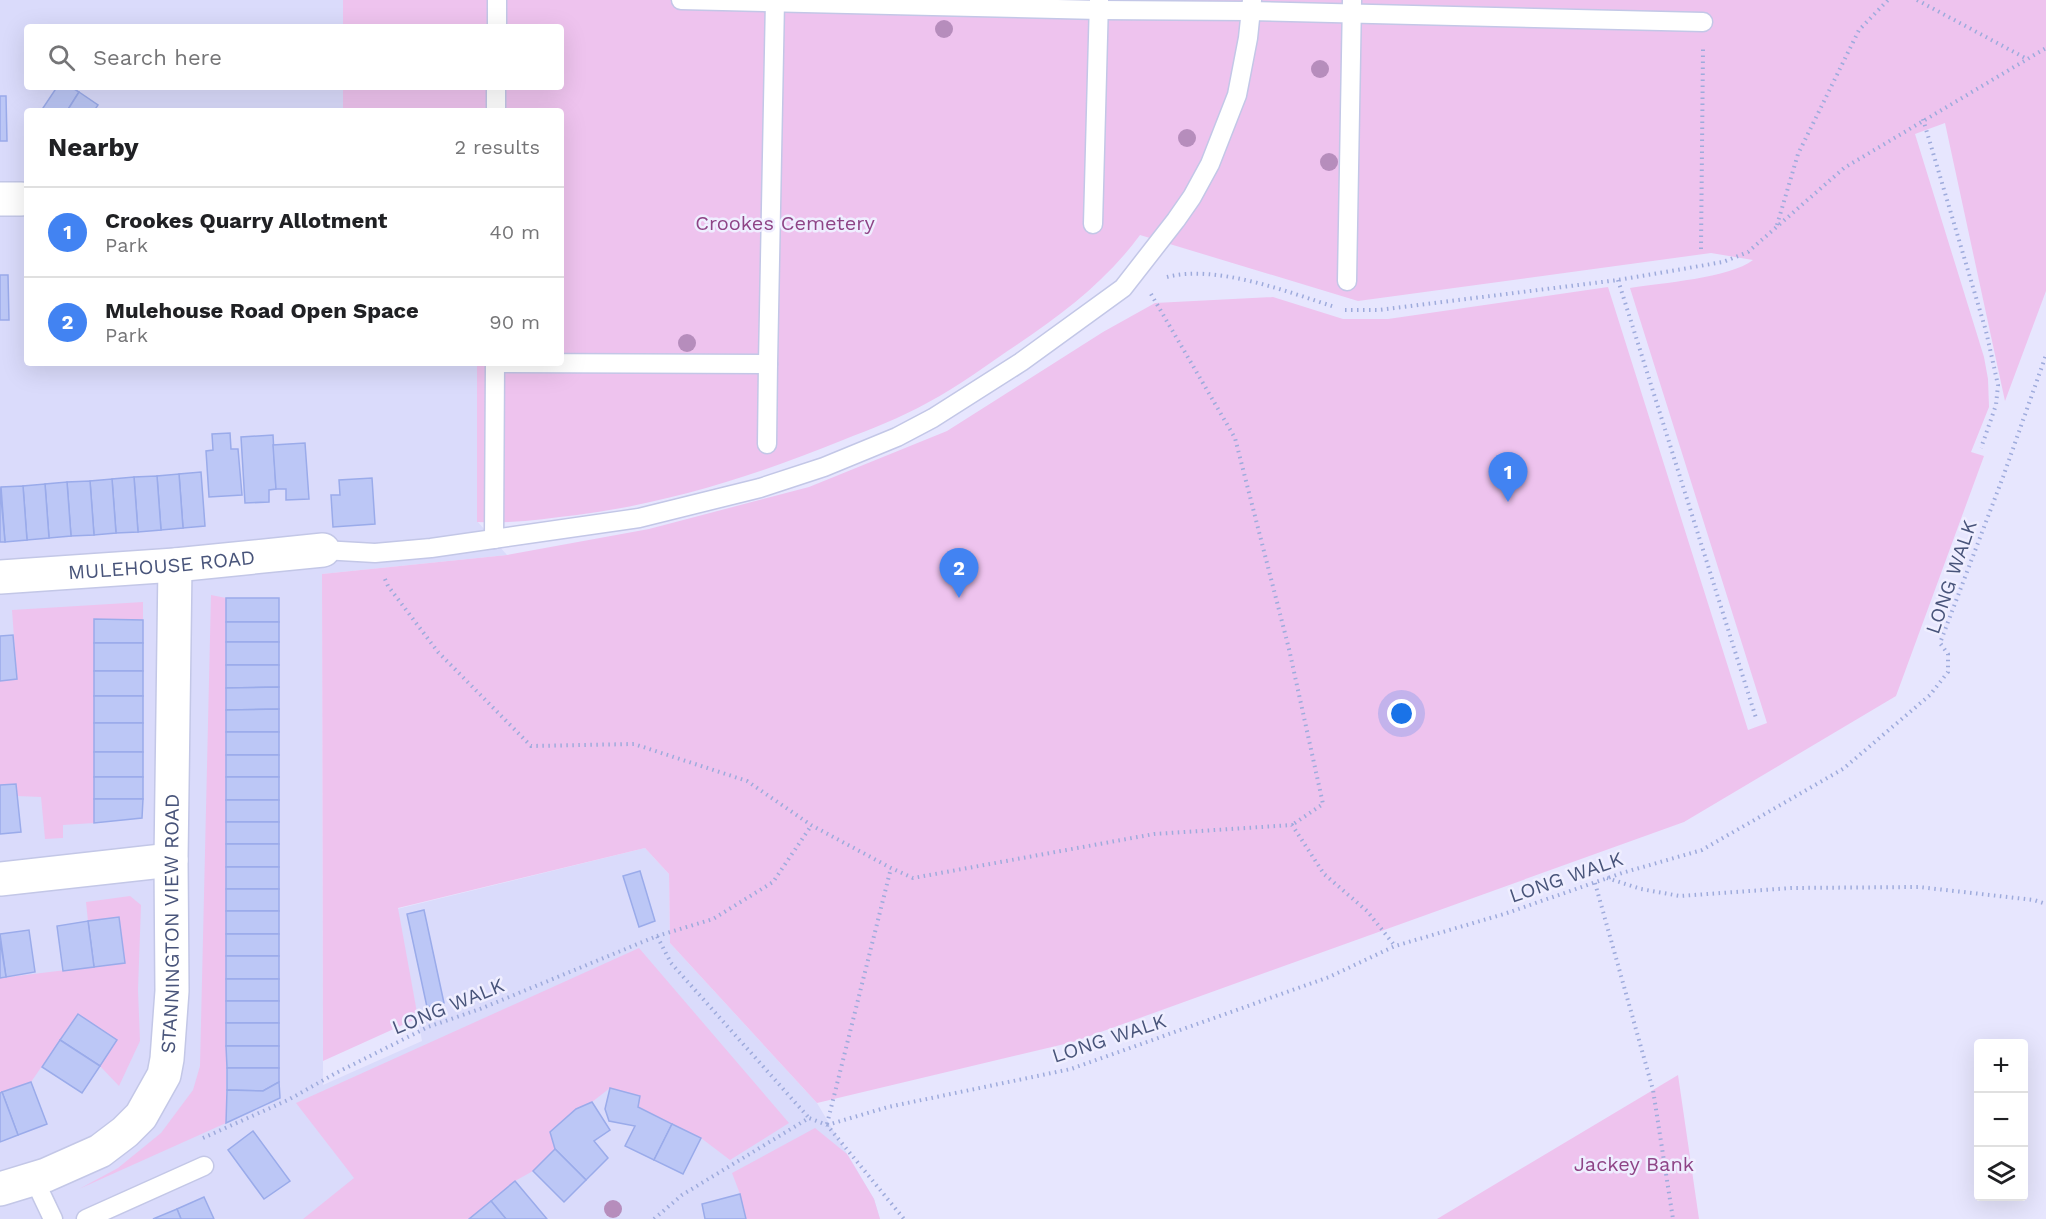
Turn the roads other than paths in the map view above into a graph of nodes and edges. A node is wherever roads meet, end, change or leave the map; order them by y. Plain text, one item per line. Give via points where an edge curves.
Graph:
1 (497, 0) edge
2 (681, 0) edge
3 (775, 1) edge
4 (1099, 5) edge
5 (1251, 5) edge
6 (1352, 7) edge
7 (1703, 22) road end
8 (497, 24) edge
9 (496, 90) edge
10 (496, 108) edge
11 (1094, 224) dead end
12 (1347, 281) dead end
13 (564, 363) edge
14 (768, 364) junction
15 (495, 366) edge
16 (767, 444) dead end
17 (494, 539) junction
18 (323, 550) joint
19 (175, 565) junction
20 (0, 577) edge
21 (171, 860) junction
22 (0, 879) edge
23 (204, 1166) dead end
24 (34, 1179) junction
25 (0, 1190) edge
26 (53, 1219) edge
27 (86, 1219) edge

1 - 8 lane
2 - 3 lane
3 - 4 lane
3 - 14 lane
4 - 5 lane
4 - 11 lane
5 - 6 lane
5 - 17 lane via 1238,95 1210,164 1176,220 1123,288 972,394 861,453 697,505 603,524
6 - 7 lane
6 - 12 lane
9 - 10 lane
13 - 14 lane
14 - 16 lane
15 - 17 lane
17 - 18 lane via 375,553
18 - 19 street, MULEHOUSE ROAD
19 - 20 street, MULEHOUSE ROAD
19 - 21 street, STANNINGTON VIEW ROAD
21 - 22 street
21 - 24 street, STANNINGTON VIEW ROAD via 172,991 164,1075 141,1116 125,1132 100,1151
23 - 27 lane
24 - 25 street, STANNINGTON VIEW ROAD
24 - 26 lane

